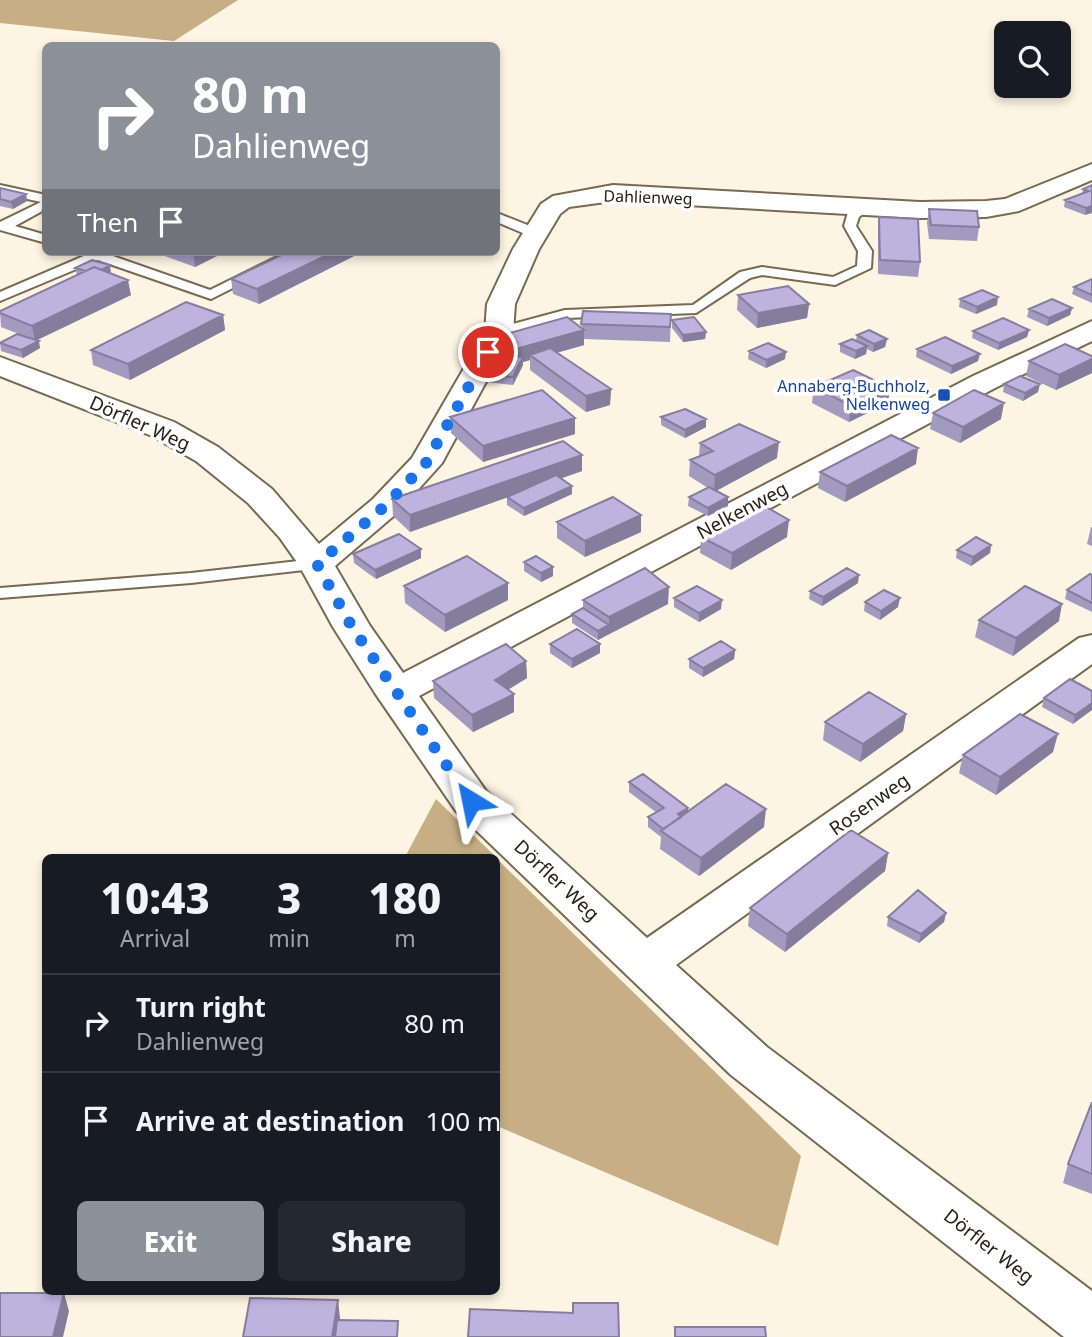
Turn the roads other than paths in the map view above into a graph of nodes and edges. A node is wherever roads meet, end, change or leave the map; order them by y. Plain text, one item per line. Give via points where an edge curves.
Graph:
1 (1092, 171) edge
2 (0, 189) edge
3 (42, 198) edge
4 (42, 206) edge
5 (866, 207) junction
6 (500, 218) edge
7 (2, 227) edge
8 (535, 233) junction
9 (42, 238) edge
10 (91, 256) edge
11 (106, 256) edge
12 (287, 256) edge
13 (211, 295) junction
14 (0, 297) edge
15 (187, 308) edge
16 (1092, 330) edge
17 (499, 332) junction
18 (0, 366) edge
19 (317, 564) junction
20 (0, 593) edge
21 (1092, 646) edge
22 (395, 693) junction
23 (646, 962) junction
24 (1092, 1325) edge

1 - 5 street, Dahlienweg via 1010,206 952,210
2 - 3 lane
4 - 7 lane
5 - 8 street, Dahlienweg via 612,193 562,201 550,209
5 - 17 lane via 853,215 850,226 864,251 864,268 835,282 762,271 745,275 696,309 565,314
6 - 8 lane
7 - 9 lane
8 - 17 street, Dahlienweg via 501,304
10 - 14 lane
11 - 13 lane
12 - 13 lane
13 - 15 lane
16 - 22 street, Nelkenweg via 984,382
17 - 19 street, Dahlienweg via 426,463 385,506
18 - 19 street, Dörfler Weg via 163,429 207,454 260,496
19 - 20 lane
19 - 22 street, Dörfler Weg
21 - 23 street, Rosenweg
22 - 23 street, Dörfler Weg via 471,801
23 - 24 street, Dörfler Weg via 749,1061

